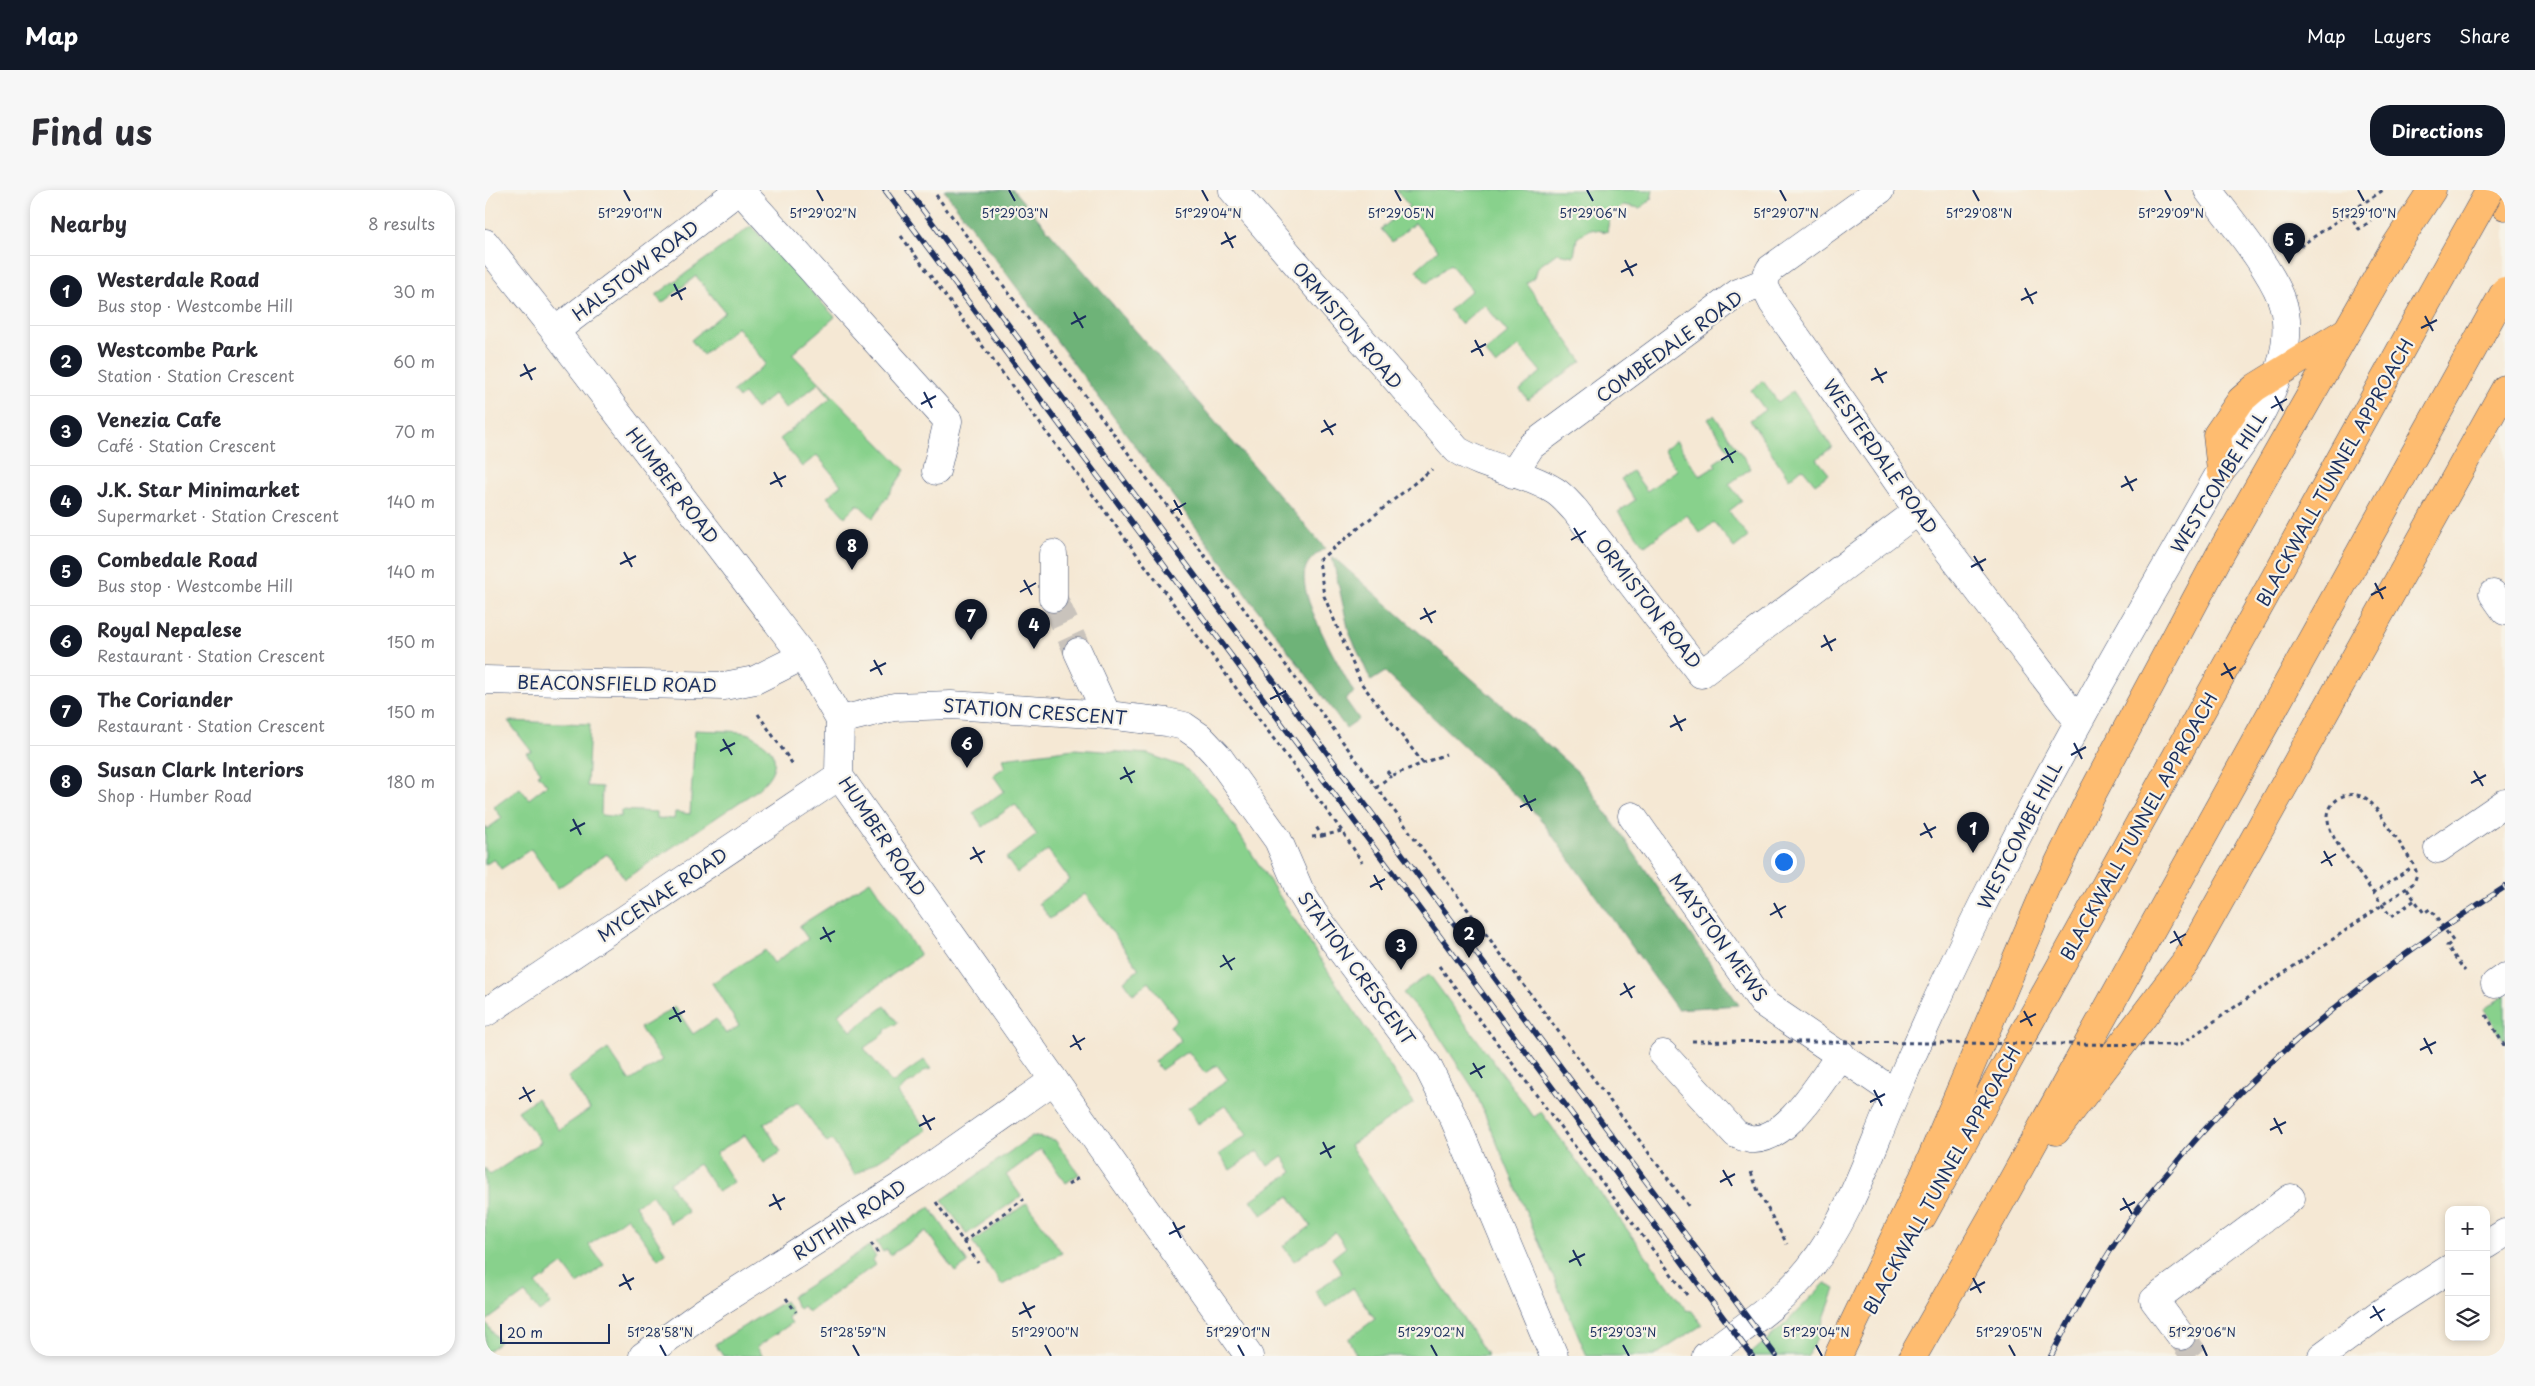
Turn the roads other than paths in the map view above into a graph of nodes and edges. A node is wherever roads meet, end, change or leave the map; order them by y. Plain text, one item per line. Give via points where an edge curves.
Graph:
1 (740, 190) edge
2 (1880, 190) edge
3 (2208, 190) edge
4 (2432, 190) edge
5 (2491, 190) edge
6 (1237, 192) edge
7 (2505, 206) edge
8 (485, 243) edge
9 (1763, 283) junction
10 (2505, 291) edge
11 (555, 331) junction
12 (2346, 331) junction
13 (2276, 374) junction
14 (2505, 389) edge
15 (936, 471) dead end
16 (2221, 471) joint
17 (1513, 474) junction
18 (1918, 511) junction
19 (1053, 554) dead end
20 (1053, 598) tunnel mouth
21 (1078, 652) tunnel mouth
22 (803, 656) junction
23 (485, 680) edge
24 (1107, 715) junction
25 (840, 720) junction
26 (2078, 720) junction
27 (839, 776) junction
28 (2505, 803) edge
29 (1632, 816) dead end
30 (2439, 849) road end
31 (485, 1012) edge
32 (1663, 1054) dead end
33 (1841, 1054) junction
34 (1053, 1080) junction
35 (1895, 1093) junction
36 (2291, 1198) dead end
37 (2000, 1204) junction
38 (2505, 1232) edge
39 (2490, 1242) edge
40 (2445, 1272) edge
41 (2181, 1336) tunnel mouth
42 (643, 1356) edge
43 (1249, 1356) edge
44 (1554, 1356) edge
45 (1706, 1356) edge
46 (1840, 1356) edge
47 (1913, 1356) edge
48 (2322, 1356) edge

1 - 11 street, HALSTOW ROAD
1 - 15 street via 948,421
2 - 9 street, COMBEDALE ROAD via 1770,269
3 - 13 street via 2281,298 2287,326
4 - 12 main road
5 - 7 main road
5 - 46 main road, BLACKWALL TUNNEL APPROACH, bridge via 1940,1188
6 - 17 street, ORMISTON ROAD via 1457,450 1473,460
8 - 11 street, HUMBER ROAD
9 - 17 street, COMBEDALE ROAD via 1739,293 1531,446
9 - 18 street, WESTERDALE ROAD via 1770,298
10 - 37 main road, bridge
11 - 22 street, HUMBER ROAD
12 - 13 main road
12 - 46 main road via 2218,558 2091,796 2047,888 1923,1178
13 - 16 main road via 2241,400 2217,435
14 - 37 main road via 2188,958
16 - 26 street, WESTCOMBE HILL
17 - 18 street, ORMISTON ROAD via 1557,492 1575,510 1701,674
18 - 26 street, WESTERDALE ROAD
19 - 20 street
21 - 24 street
22 - 23 street, BEACONSFIELD ROAD via 755,680 724,686
22 - 25 street, HUMBER ROAD
24 - 25 street, STATION CRESCENT via 927,704 894,707
24 - 44 street, STATION CRESCENT via 1185,726 1200,736 1278,840 1300,891 1314,914 1427,1065 1455,1121
25 - 27 street, HUMBER ROAD
26 - 35 street, WESTCOMBE HILL via 2001,867
27 - 31 street, MYCENAE ROAD
27 - 34 street, HUMBER ROAD
28 - 30 street
29 - 33 street, MAYSTON MEWS via 1763,1003
32 - 33 street via 1736,1134 1751,1139 1769,1136 1787,1125
33 - 35 street, MAYSTON MEWS
34 - 42 street, RUTHIN ROAD via 917,1176 705,1312
34 - 43 street, HUMBER ROAD
35 - 45 street, WESTCOMBE HILL via 1852,1194 1832,1234 1809,1269 1777,1302
36 - 41 street via 2154,1300
37 - 47 main road
38 - 39 street
40 - 48 street

